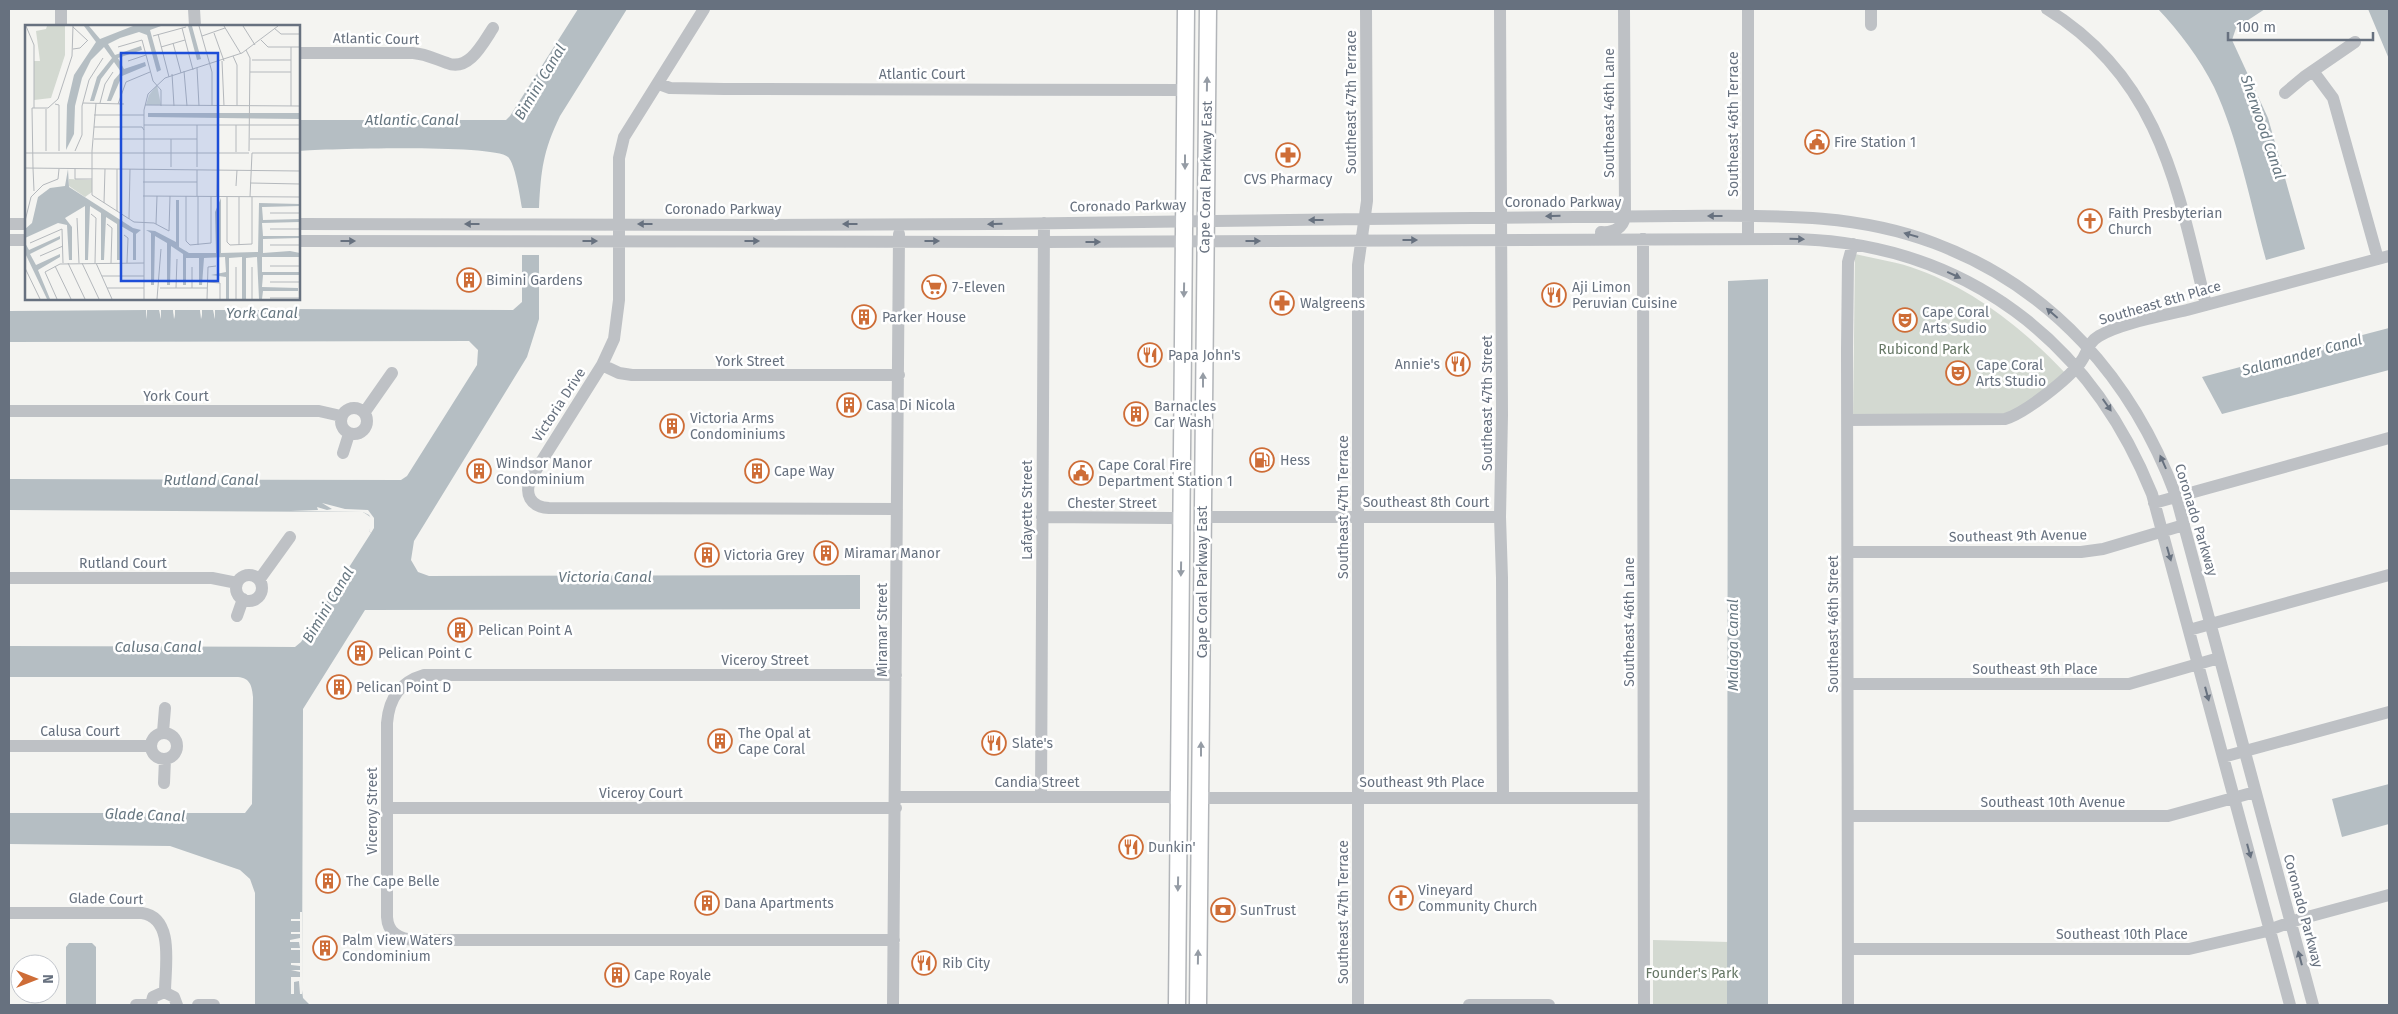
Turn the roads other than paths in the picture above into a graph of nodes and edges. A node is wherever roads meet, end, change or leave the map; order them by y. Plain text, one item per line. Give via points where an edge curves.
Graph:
1 (61, 9) edge
2 (194, 9) edge
3 (704, 9) edge
4 (1186, 9) edge
5 (1208, 9) edge
6 (1366, 9) edge
7 (1500, 9) edge
8 (1624, 9) edge
9 (1748, 9) edge
10 (1871, 9) edge
11 (2047, 9) edge
12 (61, 25) edge
13 (194, 25) edge
14 (1871, 25) dead end
15 (492, 28) dead end
16 (2355, 42) dead end
17 (300, 53) edge
18 (2314, 71) junction
19 (659, 84) junction
20 (1186, 90) junction
21 (2285, 93) dead end
22 (1625, 216) junction
23 (1748, 216) junction
24 (1501, 217) junction
25 (1364, 219) junction
26 (1205, 220) junction
27 (1184, 221) junction
28 (1044, 223) junction
29 (9, 224) edge
30 (25, 224) edge
31 (300, 224) edge
32 (396, 224) junction
33 (619, 224) junction
34 (899, 224) junction
35 (1748, 238) junction
36 (1575, 239) junction
37 (1643, 239) junction
38 (9, 240) edge
39 (25, 240) edge
40 (1361, 240) junction
41 (1502, 240) junction
42 (300, 241) edge
43 (396, 241) junction
44 (618, 241) junction
45 (899, 241) junction
46 (1184, 241) junction
47 (1205, 241) junction
48 (1044, 242) junction
49 (1853, 244) junction
50 (2384, 257) edge
51 (2206, 304) junction
52 (2088, 345) junction
53 (602, 366) junction
54 (2077, 367) junction
55 (392, 372) dead end
56 (899, 375) junction
57 (9, 410) edge
58 (1183, 410) junction
59 (364, 413) junction
60 (341, 416) junction
61 (1848, 420) junction
62 (349, 434) junction
63 (2389, 438) edge
64 (343, 453) dead end
65 (2176, 496) junction
66 (2154, 503) junction
67 (897, 509) junction
68 (1042, 517) junction
69 (1202, 517) junction
70 (1358, 517) junction
71 (1500, 517) junction
72 (1182, 520) junction
73 (2184, 525) junction
74 (2162, 532) junction
75 (290, 537) dead end
76 (1848, 552) junction
77 (2389, 575) edge
78 (9, 578) edge
79 (259, 580) junction
80 (237, 583) junction
81 (243, 599) junction
82 (237, 616) dead end
83 (1201, 624) junction
84 (2210, 624) junction
85 (2190, 630) junction
86 (2220, 658) junction
87 (2199, 664) junction
88 (896, 675) junction
89 (1848, 684) junction
90 (1180, 695) junction
91 (165, 708) dead end
92 (2389, 712) edge
93 (163, 732) junction
94 (9, 746) edge
95 (150, 746) junction
96 (2244, 751) junction
97 (2224, 757) junction
98 (165, 759) junction
99 (164, 783) dead end
100 (2255, 792) junction
101 (1041, 797) junction
102 (1358, 797) junction
103 (1503, 797) junction
104 (1200, 798) junction
105 (1643, 798) junction
106 (2234, 798) junction
107 (1179, 800) junction
108 (896, 802) junction
109 (387, 808) junction
110 (1848, 816) junction
111 (2389, 895) edge
112 (1199, 902) junction
113 (9, 913) edge
114 (2290, 923) junction
115 (2270, 930) junction
116 (894, 940) junction
117 (1848, 949) junction
118 (165, 992) junction
119 (138, 1005) edge
120 (151, 1005) edge
121 (177, 1005) edge
122 (198, 1005) edge
123 (214, 1005) edge
124 (893, 1005) edge
125 (1177, 1005) edge
126 (1198, 1005) edge
127 (1358, 1005) edge
128 (1469, 1005) edge
129 (1548, 1005) edge
130 (1644, 1005) edge
131 (1848, 1005) edge
132 (2290, 1005) edge
133 (2314, 1005) edge

1 - 12 street
2 - 13 street
3 - 19 street, Victoria Drive
4 - 20 main road, Cape Coral Parkway East
26 -> 5 main road, Cape Coral Parkway East
6 - 25 street, Southeast 47th Terrace via 1367,201
7 - 24 street, Southeast 47th Street
8 - 22 street, Southeast 46th Lane
9 - 23 street, Southeast 46th Terrace
10 - 14 street
11 - 51 street via 2098,48 2140,100 2166,156
15 - 17 street, Atlantic Court via 473,56 456,65 413,52
16 - 18 street
18 - 21 street
18 - 50 street via 2333,98
19 - 20 street, Atlantic Court via 670,88 724,89
19 - 33 street, Victoria Drive via 629,128 621,148
20 -> 27 main road, Cape Coral Parkway East
23 -> 22 street, Coronado Parkway
22 -> 24 street, Coronado Parkway
22 - 36 street via 1615,231 1584,233
23 - 35 street, Southeast 46th Terrace
52 -> 23 street, Coronado Parkway via 2028,293 1976,261 1935,243 1838,219
24 - 25 street, Coronado Parkway
24 - 41 street, Southeast 47th Street
25 -> 26 street, Coronado Parkway
25 - 40 street, Southeast 47th Terrace
26 - 27 street, Coronado Parkway
26 - 47 main road, Cape Coral Parkway East
27 - 28 street, Coronado Parkway
27 - 46 main road, Cape Coral Parkway East
28 -> 34 street, Coronado Parkway
28 - 48 street, Lafayette Street
29 - 30 street
31 - 32 street, Coronado Parkway
33 -> 32 street, Coronado Parkway
32 - 43 street
34 -> 33 street, Coronado Parkway
33 - 44 street, Victoria Drive
34 - 45 street, Miramar Street
35 - 37 street
35 -> 49 street
36 - 37 street
36 - 41 street
37 - 105 street, Southeast 46th Lane
38 - 39 street
40 -> 41 street
47 -> 40 street
40 - 70 street, Southeast 47th Terrace via 1358,265
41 - 71 street, Southeast 47th Street
42 -> 43 street
43 -> 44 street
44 -> 45 street
44 - 53 street, Victoria Drive via 616,329
45 -> 48 street
45 - 56 street, Miramar Street
46 - 47 street
48 -> 46 street
46 -> 58 main road, Cape Coral Parkway East
69 -> 47 main road, Cape Coral Parkway East
48 - 68 street, Lafayette Street
49 -> 54 street via 1914,259 1966,281 2023,318
49 - 61 street, Southeast 46th Street via 1848,262
50 - 51 street, Southeast 8th Place
51 - 52 street, Southeast 8th Place via 2106,333
52 - 54 street
65 -> 52 street, Coronado Parkway via 2144,423
53 - 56 street, York Street via 632,375
53 - 67 street, Victoria Drive via 531,478 528,494 537,506
54 - 61 street via 2026,409 2005,419
54 -> 66 street via 2110,409 2127,438
55 - 59 street
56 - 67 street, Miramar Street
57 - 60 street, York Court via 319,411
58 - 69 main road via 1192,428 1193,506
58 - 72 main road, Cape Coral Parkway East
59 - 60 street, York Court via 350,408
59 - 62 street via 367,422 364,430
60 - 62 street via 341,425
61 - 76 street, Southeast 46th Street
62 - 64 street
63 - 65 street
65 - 66 street
65 - 73 street, Coronado Parkway
66 - 74 street
67 - 88 street, Miramar Street
68 - 72 street, Chester Street
68 - 101 street, Lafayette Street
69 - 70 street, Southeast 8th Court
69 - 83 main road, Cape Coral Parkway East
70 - 71 street, Southeast 8th Court
70 - 102 street, Southeast 47th Terrace
71 - 103 street, Southeast 47th Street
72 - 83 main road via 1190,527 1194,540 1194,591 1196,613
72 -> 90 main road, Cape Coral Parkway East
73 - 74 street, Southeast 9th Avenue
73 - 84 street, Coronado Parkway
74 - 76 street, Southeast 9th Avenue via 2081,552
74 -> 85 street
75 - 79 street
76 - 89 street, Southeast 46th Street
77 - 84 street
78 - 80 street, Rutland Court via 212,578
79 - 80 street, Rutland Court via 244,576
79 - 81 street via 259,595 253,600
80 - 81 street via 238,594
81 - 82 street
104 -> 83 main road, Cape Coral Parkway East
84 - 85 street
84 - 86 street, Coronado Parkway
85 - 87 street
86 - 87 street, Southeast 9th Place
86 - 96 street, Coronado Parkway
87 - 89 street, Southeast 9th Place via 2129,684
87 -> 97 street
88 - 108 street, Miramar Street
88 - 109 street, Viceroy Street via 424,676 412,679 402,686 389,707
89 - 110 street, Southeast 46th Street
90 - 104 main road via 1188,709 1190,786
90 - 107 main road, Cape Coral Parkway East
91 - 93 street
92 - 96 street
93 - 95 street via 156,735
93 - 98 street via 171,734 178,745 176,753
94 - 95 street, Calusa Court
95 - 98 street via 154,754
96 - 97 street
96 - 100 street, Coronado Parkway
97 - 106 street
98 - 99 street
100 - 106 street, Southeast 10th Avenue
100 - 114 street, Coronado Parkway
101 - 107 street, Candia Street via 1169,797
101 - 108 street, Candia Street
102 - 103 street, Southeast 9th Place
102 - 104 street, Southeast 9th Place
102 - 127 street, Southeast 47th Terrace
103 - 105 street, Southeast 9th Place
104 - 112 main road, Cape Coral Parkway East
105 - 130 street, Southeast 46th Lane
106 - 110 street, Southeast 10th Avenue via 2168,816
106 -> 115 street
107 - 112 main road via 1186,805 1190,818 1191,880
107 -> 125 main road, Cape Coral Parkway East
108 - 109 street, Viceroy Court
108 - 116 street, Miramar Street
109 - 116 street, Viceroy Street via 387,922 392,932 404,939
110 - 117 street, Southeast 46th Street
111 - 114 street, Southeast 10th Place
126 -> 112 main road, Cape Coral Parkway East
113 - 118 street, Glade Court via 142,913 153,916 164,931
114 - 115 street, Southeast 10th Place
133 -> 114 street, Coronado Parkway
115 - 117 street, Southeast 10th Place via 2189,949
115 - 132 street
116 - 124 street, Miramar Street
117 - 131 street, Southeast 46th Street
118 - 120 street via 156,994
118 - 121 street via 174,997
119 - 120 street
122 - 123 street
128 - 129 street

